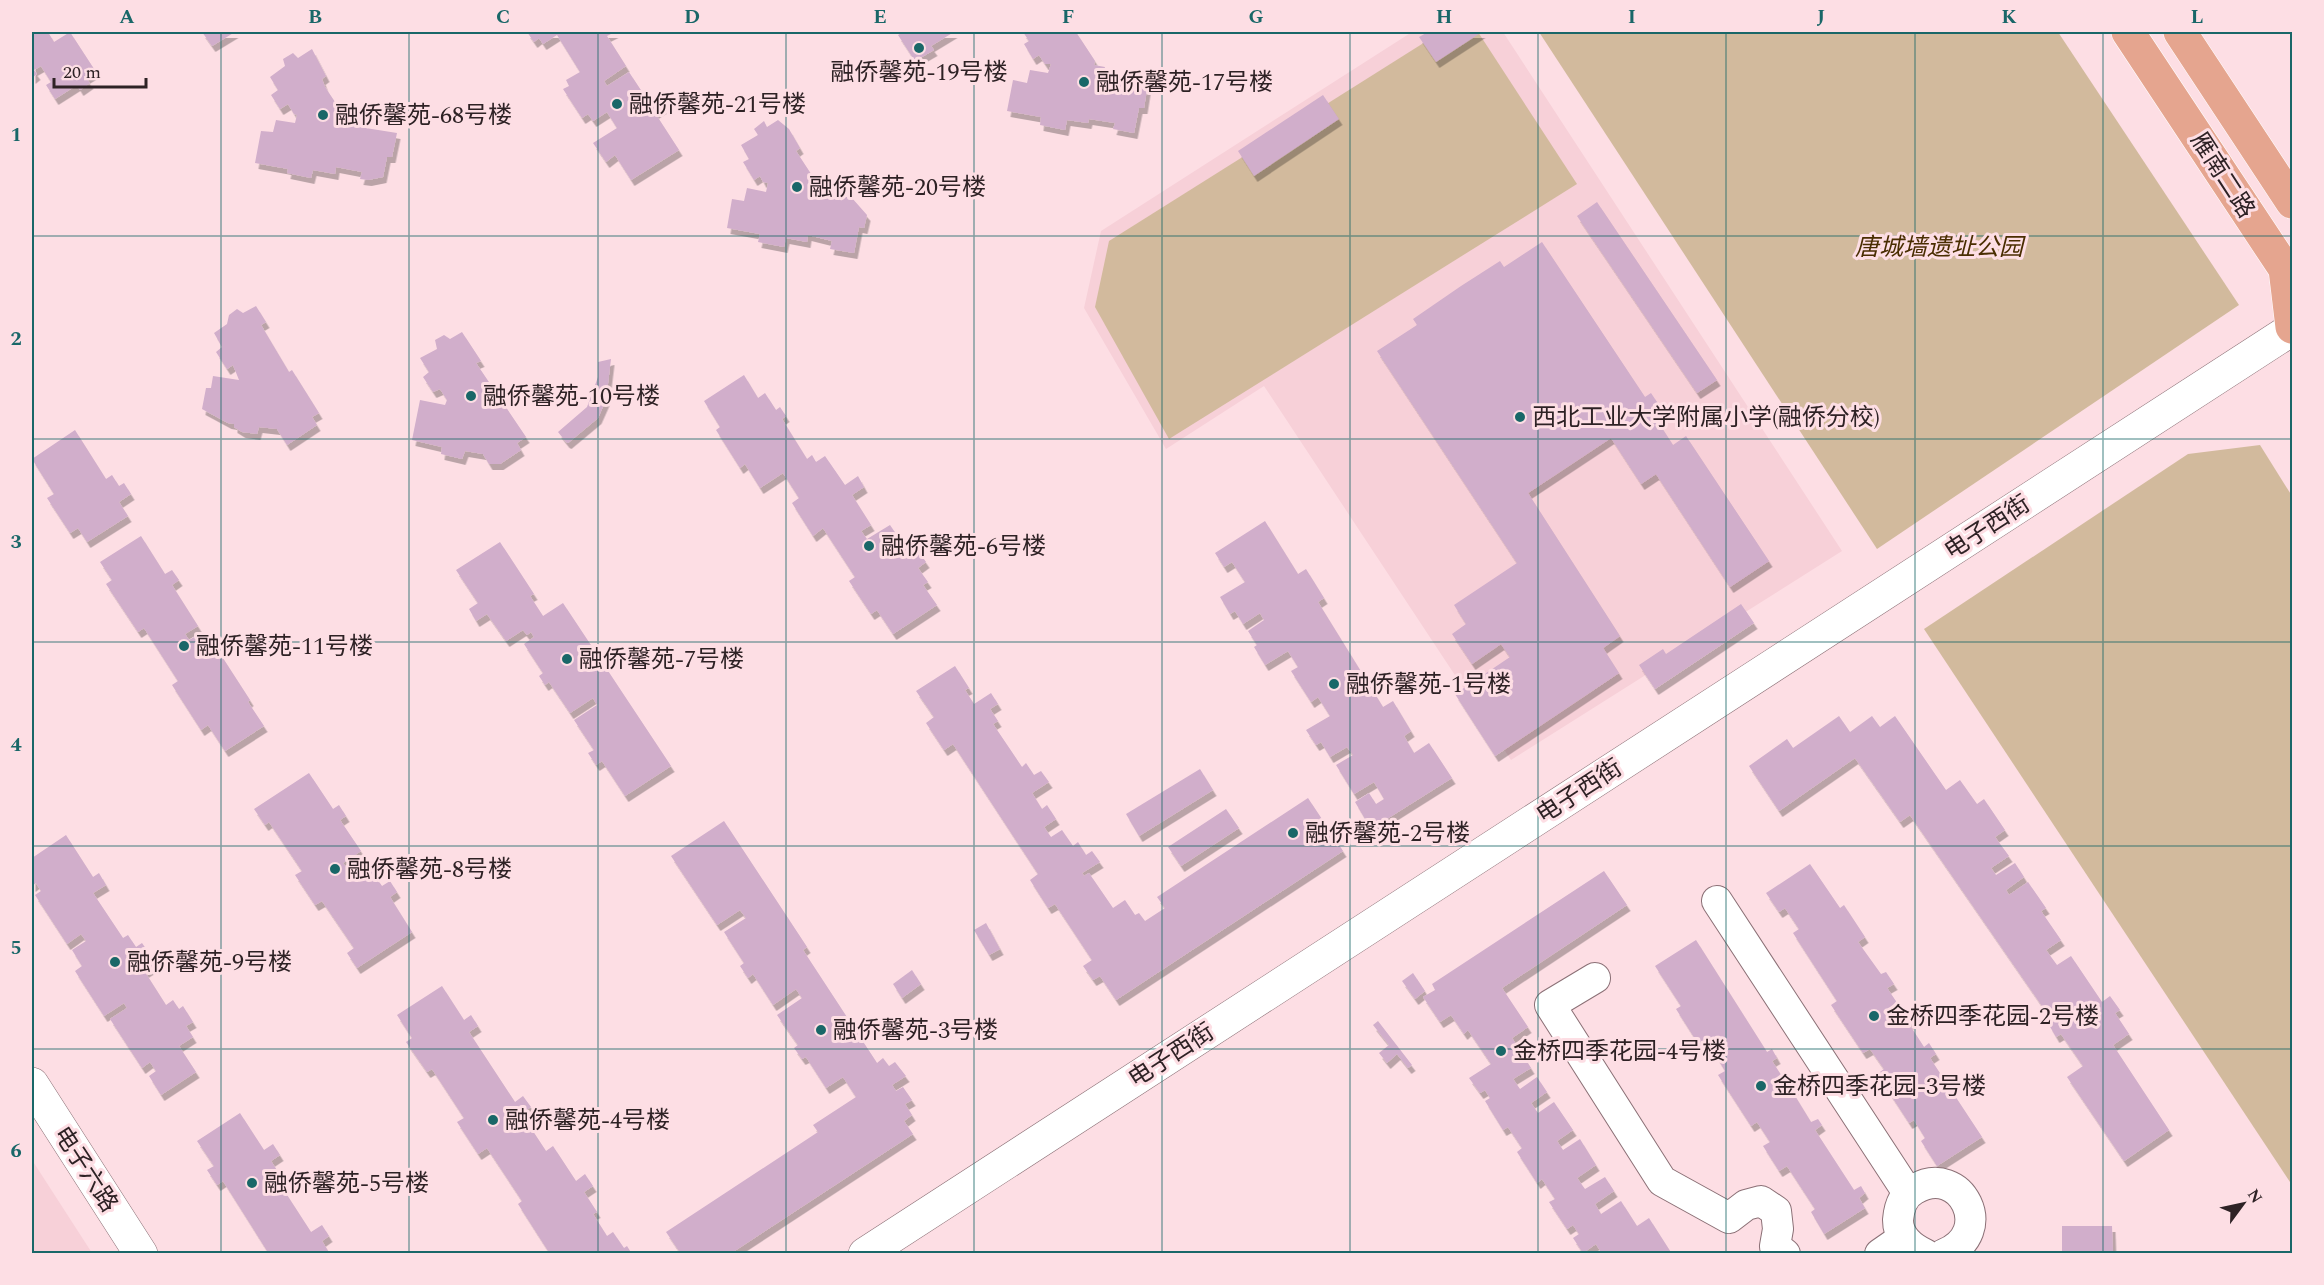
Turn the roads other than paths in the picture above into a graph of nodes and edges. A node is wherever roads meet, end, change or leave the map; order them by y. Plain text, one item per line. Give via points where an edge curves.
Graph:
1 (2128, 32) edge
2 (2180, 32) edge
3 (2292, 202) edge
4 (2292, 328) edge
5 (1716, 901) dead end
6 (1594, 978) dead end
7 (32, 1084) edge
8 (1908, 1193) junction
9 (1903, 1248) edge
10 (141, 1254) edge
11 (865, 1254) edge
12 (1785, 1254) edge
13 (1944, 1254) edge

1 - 4 main road, 雁南二路 via 2285,269
2 - 3 main road, 雁南二路
4 - 11 street, 电子西街
5 - 8 street
6 - 12 street via 1550,1005 1662,1181 1729,1218 1746,1204 1761,1201 1776,1211 1775,1246
7 - 10 street, 电子六路
8 - 9 street via 1899,1212
8 - 13 street via 1923,1184 1944,1184 1956,1189 1967,1204 1969,1230 1955,1249

